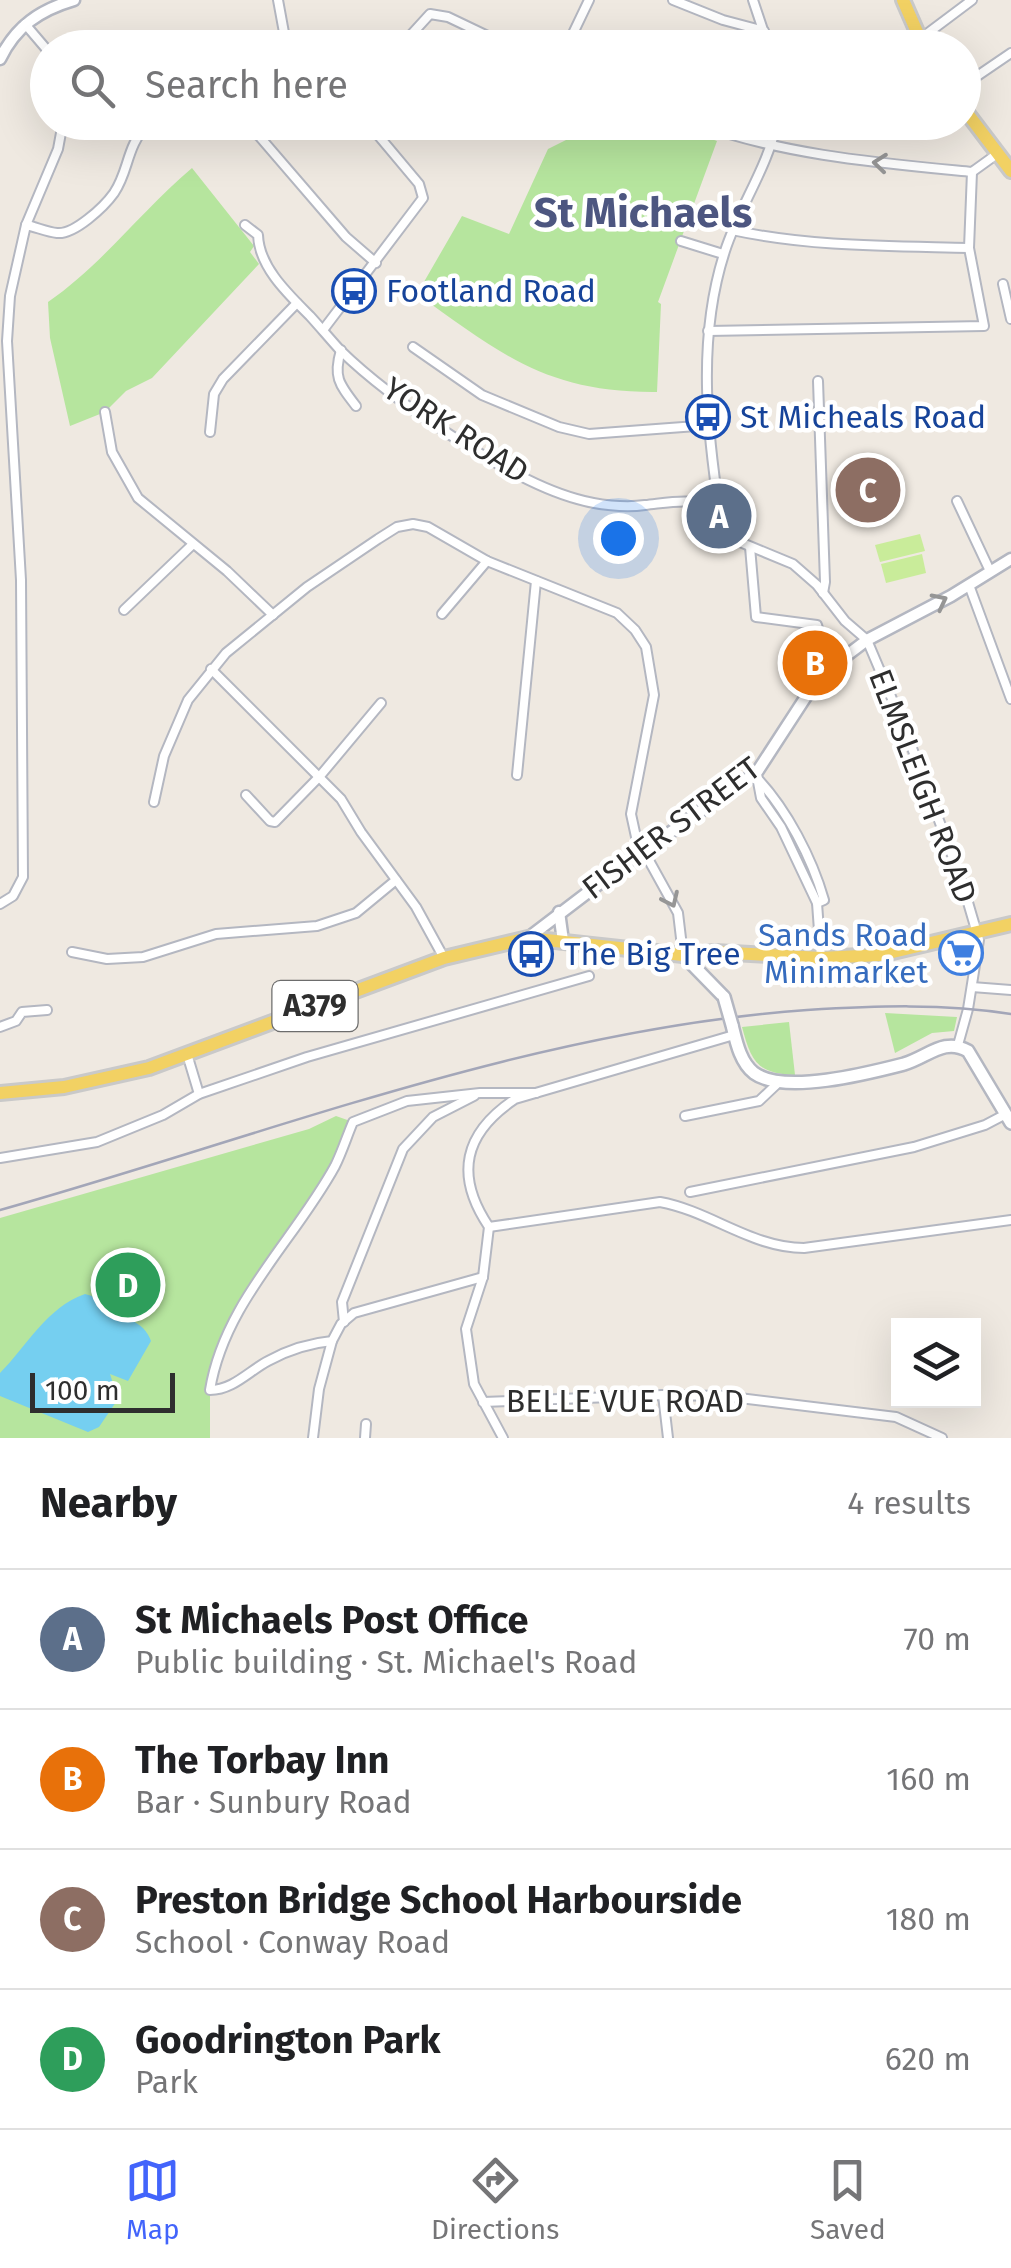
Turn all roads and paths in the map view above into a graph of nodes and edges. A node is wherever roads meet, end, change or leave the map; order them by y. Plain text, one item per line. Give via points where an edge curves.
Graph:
1 (74, 0) edge
2 (278, 0) edge
3 (589, 0) edge
4 (673, 0) edge
5 (753, 0) edge
6 (903, 0) edge
7 (972, 0) edge
8 (50, 3) edge
9 (25, 24) junction
10 (30, 30) edge
11 (283, 30) edge
12 (415, 30) edge
13 (475, 30) edge
14 (575, 30) edge
15 (760, 30) edge
16 (764, 30) edge
17 (916, 30) edge
18 (937, 30) edge
19 (1011, 52) edge
20 (0, 60) edge
21 (981, 73) edge
22 (981, 132) edge
23 (60, 140) edge
24 (134, 140) edge
25 (263, 140) edge
26 (382, 140) edge
27 (761, 140) edge
28 (773, 140) edge
29 (772, 143) junction
30 (998, 154) junction
31 (1011, 171) edge
32 (972, 172) junction
33 (26, 225) junction
34 (246, 225) dead end
35 (268, 227) dead end
36 (732, 230) junction
37 (258, 236) junction
38 (682, 241) dead end
39 (969, 248) junction
40 (724, 254) junction
41 (376, 262) junction
42 (1003, 284) dead end
43 (297, 303) junction
44 (1011, 318) edge
45 (323, 330) junction
46 (708, 332) junction
47 (413, 347) dead end
48 (341, 350) junction
49 (818, 381) dead end
50 (356, 406) dead end
51 (105, 412) dead end
52 (710, 425) junction
53 (210, 432) dead end
54 (957, 501) dead end
55 (719, 509) junction
56 (192, 545) junction
57 (750, 547) junction
58 (1011, 559) edge
59 (487, 561) junction
60 (990, 572) junction
61 (536, 581) junction
62 (969, 585) junction
63 (823, 593) junction
64 (124, 610) dead end
65 (442, 614) dead end
66 (273, 616) junction
67 (867, 640) junction
68 (830, 668) junction
69 (211, 669) junction
70 (1011, 700) edge
71 (380, 703) dead end
72 (517, 775) dead end
73 (757, 775) junction
74 (320, 776) junction
75 (246, 795) dead end
76 (154, 802) dead end
77 (645, 850) junction
78 (396, 880) junction
79 (0, 904) edge
80 (559, 912) junction
81 (1011, 924) edge
82 (977, 932) junction
83 (528, 938) junction
84 (562, 940) junction
85 (72, 952) dead end
86 (683, 955) junction
87 (444, 958) junction
88 (820, 958) junction
89 (589, 976) dead end
90 (972, 986) junction
91 (1011, 990) edge
92 (47, 1010) dead end
93 (0, 1027) edge
94 (733, 1030) junction
95 (958, 1046) junction
96 (187, 1054) junction
97 (778, 1083) junction
98 (536, 1092) junction
99 (0, 1093) edge
100 (480, 1093) junction
101 (198, 1094) junction
102 (686, 1116) dead end
103 (1009, 1119) edge
104 (0, 1158) edge
105 (690, 1192) dead end
106 (1011, 1220) edge
107 (489, 1227) junction
108 (482, 1277) junction
109 (344, 1322) junction
110 (332, 1340) junction
111 (662, 1395) junction
112 (483, 1402) junction
113 (366, 1424) dead end
114 (313, 1438) edge
115 (364, 1438) edge
116 (502, 1438) edge
117 (668, 1438) edge
118 (942, 1438) edge

1 - 8 street
2 - 11 street
3 - 14 street
4 - 15 street
5 - 16 street
6 - 17 main road
7 - 18 street
8 - 9 street
9 - 10 street
9 - 20 street
12 - 13 street via 430,14
19 - 21 street
22 - 30 main road
23 - 33 street
24 - 33 street via 114,192 96,211 60,234
25 - 41 street
26 - 41 street via 418,184 422,201
27 - 29 street
28 - 29 street
32 -> 29 street via 866,162
29 - 36 street
30 - 31 main road
30 - 32 street
32 - 39 street
33 - 79 street via 7,340 21,580 23,878
34 - 37 street, YORK ROAD
35 - 37 street
36 - 39 street via 828,244
36 - 40 street
37 - 43 street, YORK ROAD via 258,253
38 - 40 street
39 - 46 street via 984,326
40 - 46 street
41 - 45 street
42 - 44 street
43 - 45 street, YORK ROAD
43 - 53 street via 223,379 214,394
45 - 48 street, YORK ROAD
46 - 52 street
47 - 52 street via 482,394 559,427 589,434
48 - 50 street via 335,370
48 - 55 street, YORK ROAD via 493,461 558,493 627,506 678,499
49 - 63 street
51 - 56 street via 124,478
52 - 55 street
54 - 60 street
55 - 57 street via 723,535
56 - 64 street
56 - 66 street
57 - 63 street via 794,564
57 - 68 street via 756,617 817,626
58 - 60 street, FISHER STREET
59 - 61 street
59 - 65 street
59 - 66 street via 428,527 398,527
60 - 62 street, FISHER STREET
61 - 72 street
61 - 77 street via 617,612 646,646 654,696 631,814
67 -> 62 street, FISHER STREET
62 - 70 street
63 - 67 street
66 - 69 street
67 - 68 street, FISHER STREET
67 - 82 street, ELMSLEIGH ROAD
68 - 73 street, FISHER STREET
69 - 74 street
69 - 76 street via 180,717
71 - 74 street
73 - 77 street, FISHER STREET
73 - 88 street via 819,881
74 - 75 street via 275,822
74 - 78 street
77 - 80 street, FISHER STREET
77 -> 86 street via 678,913
78 - 85 street via 356,913 316,926 216,934 143,957
78 - 87 street
80 - 83 street, FISHER STREET
80 - 84 street, FISHER STREET
81 - 82 main road, A379
82 - 88 main road, A379 via 880,955
82 - 90 street
83 - 84 main road, A379
83 - 87 main road, A379
84 - 86 main road, A379
86 - 88 main road, A379
86 - 94 main road, bridge via 724,997
87 - 96 main road, A379
89 - 101 street
90 - 91 street
90 - 95 street
92 - 93 street via 22,1012
94 - 97 main road via 749,1068
94 - 98 street
95 - 97 main road via 897,1065
95 - 103 main road via 968,1051
96 - 99 main road, A379 via 110,1077
96 - 101 street
97 - 102 street via 759,1100
98 - 100 street
98 - 107 street via 488,1120 469,1151 470,1186
100 - 109 street via 433,1117 403,1149 342,1302
100 - 110 street via 407,1101 353,1122 336,1164 228,1328 210,1390 223,1390 313,1342
101 - 104 street via 97,1142
103 - 105 street via 914,1147
106 - 107 street via 789,1248 660,1202
107 - 108 street
108 - 109 street via 371,1307
108 - 112 street via 466,1329
109 - 110 street
110 - 114 street
111 - 112 street, BELLE VUE ROAD
111 - 117 street
111 - 118 street, BELLE VUE ROAD via 896,1417
112 - 116 street
113 - 115 street

